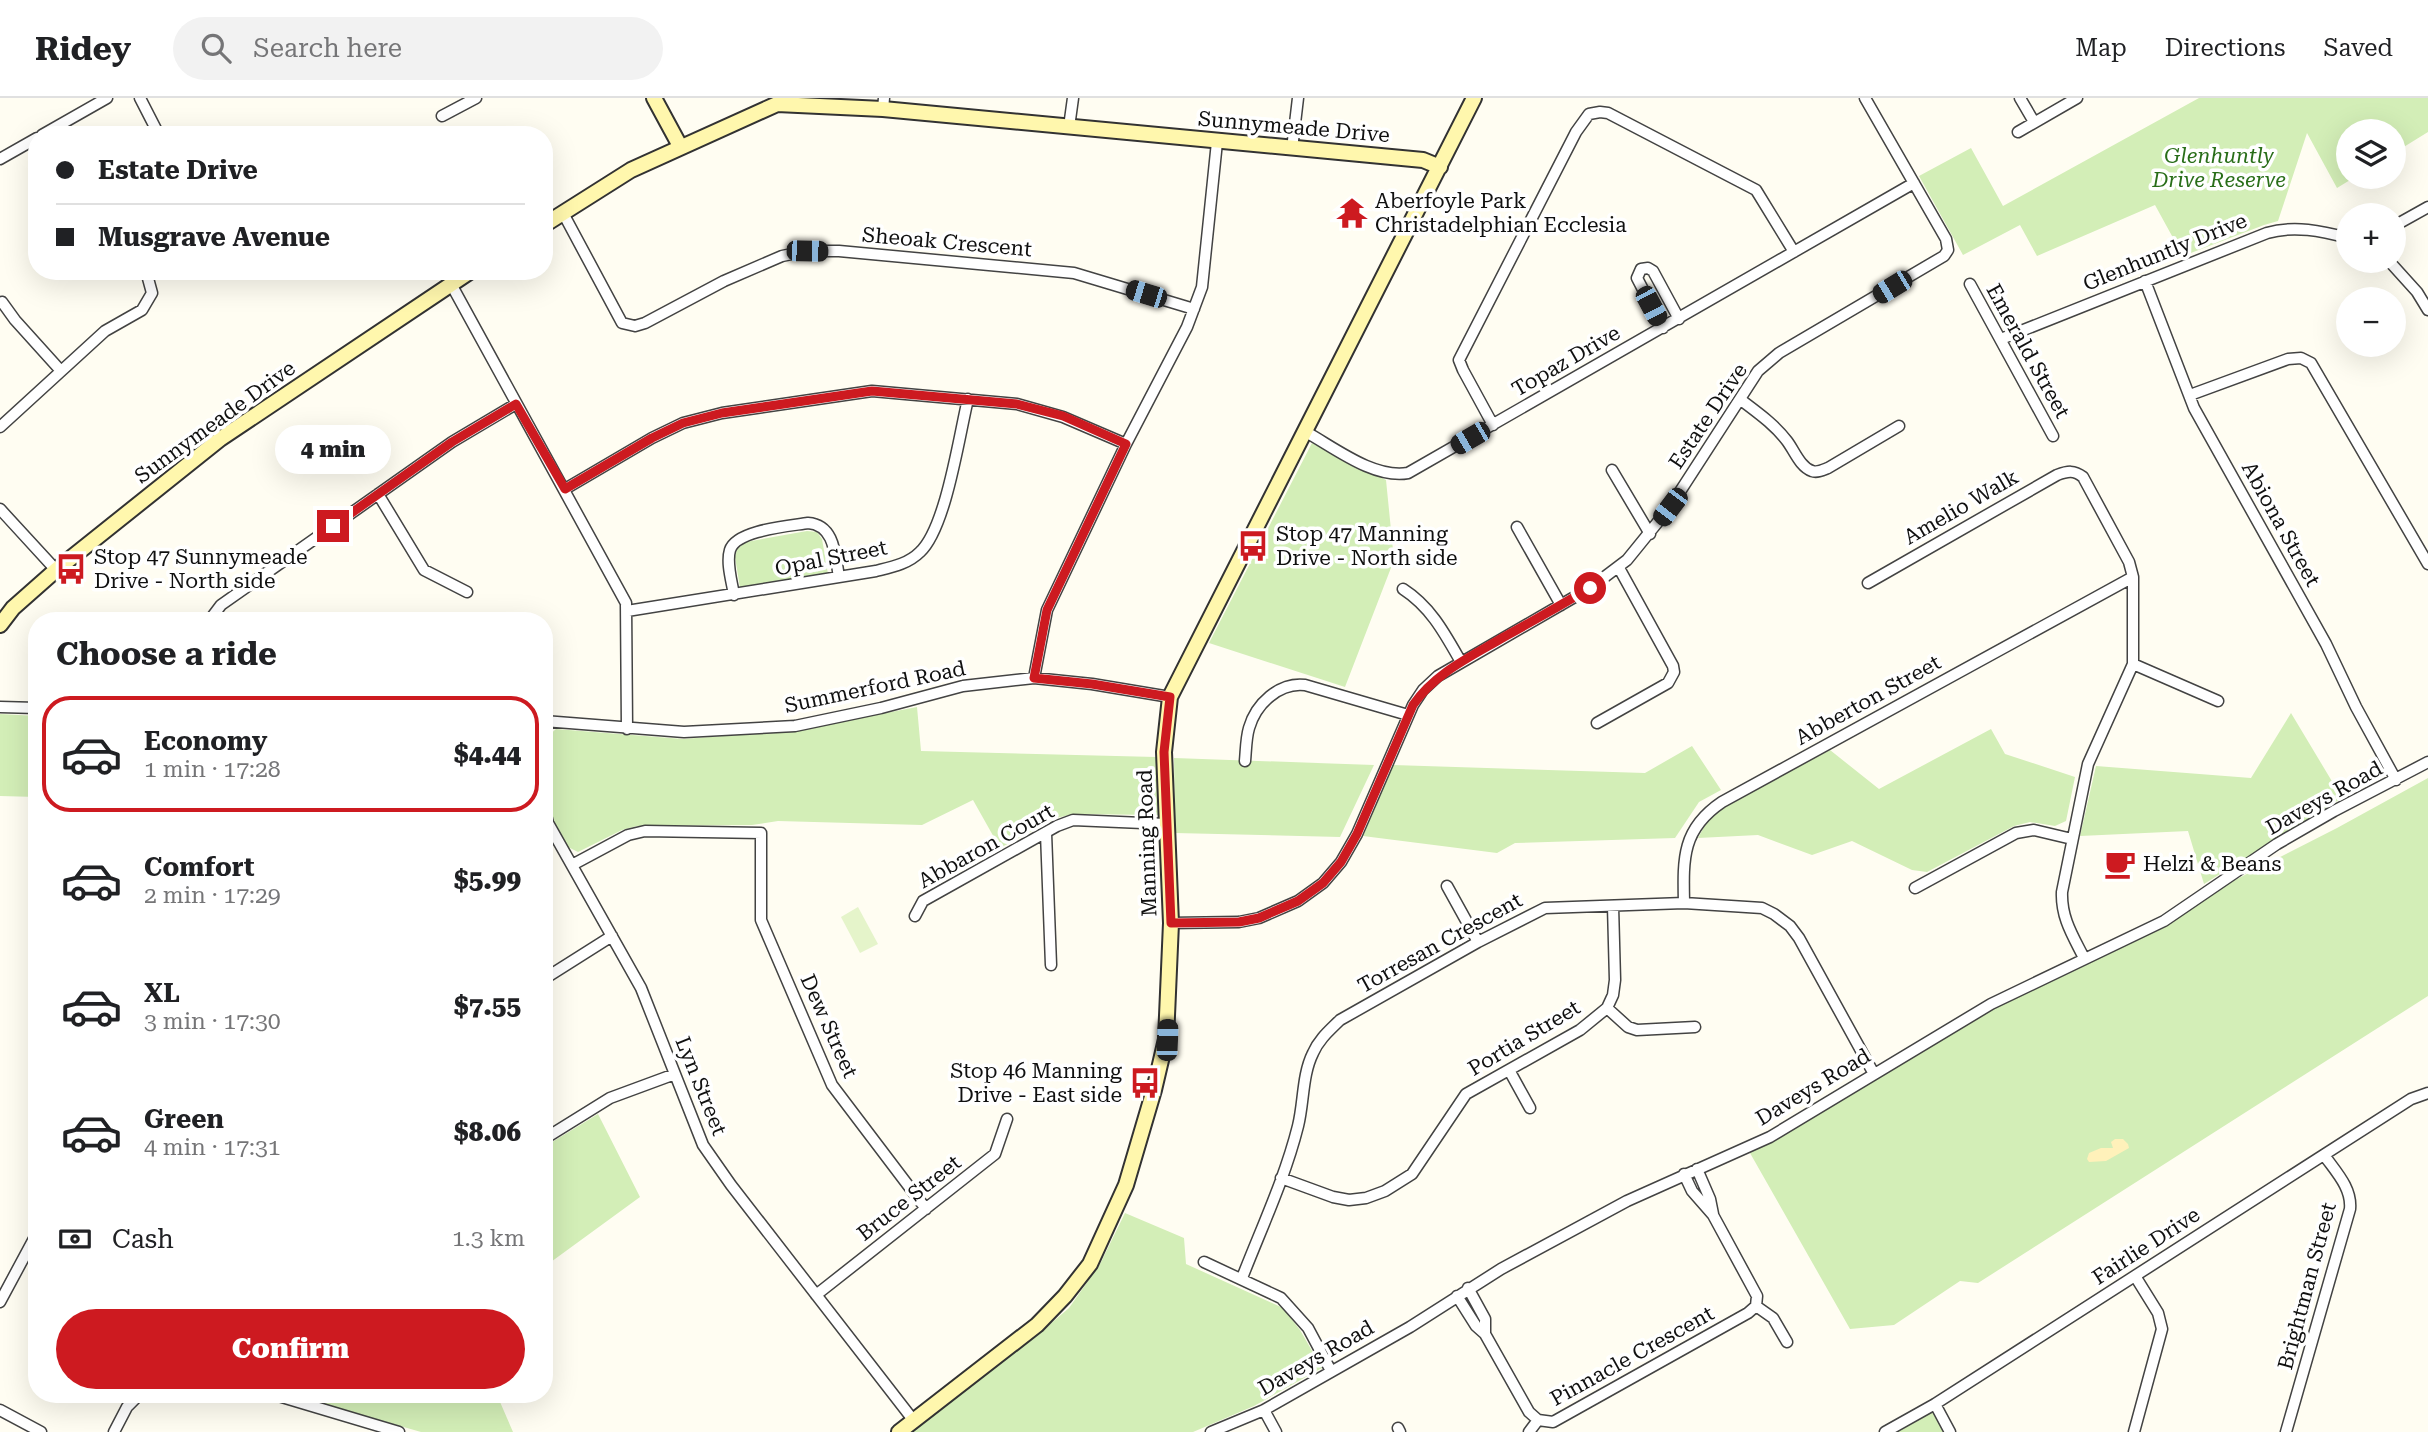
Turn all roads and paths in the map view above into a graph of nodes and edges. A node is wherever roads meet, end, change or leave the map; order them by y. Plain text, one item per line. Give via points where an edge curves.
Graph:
1 (107, 98) edge
2 (140, 98) edge
3 (476, 98) edge
4 (654, 98) edge
5 (1073, 98) edge
6 (1298, 98) edge
7 (1474, 98) edge
8 (1865, 98) edge
9 (2020, 98) edge
10 (2077, 98) edge
11 (776, 101) edge
12 (883, 103) edge
13 (443, 116) dead end
14 (2034, 122) junction
15 (58, 126) edge
16 (154, 126) edge
17 (1069, 127) junction
18 (2018, 132) dead end
19 (1217, 142) junction
20 (28, 143) edge
21 (680, 146) junction
22 (1293, 149) junction
23 (0, 159) edge
24 (1440, 167) junction
25 (1913, 183) junction
26 (2428, 207) edge
27 (563, 213) junction
28 (553, 219) edge
29 (2406, 219) edge
30 (2336, 236) edge
31 (1794, 252) junction
32 (2400, 273) edge
33 (148, 280) edge
34 (457, 280) edge
35 (2145, 281) junction
36 (451, 284) junction
37 (1970, 284) dead end
38 (2, 302) dead end
39 (1194, 309) junction
40 (2428, 310) edge
41 (1679, 319) junction
42 (1663, 328) junction
43 (2001, 339) junction
44 (61, 371) junction
45 (2190, 395) junction
46 (968, 399) junction
47 (1741, 400) junction
48 (516, 404) junction
49 (1493, 425) junction
50 (1899, 426) dead end
51 (0, 427) edge
52 (1306, 432) junction
53 (2053, 436) dead end
54 (1126, 444) junction
55 (1612, 470) dead end
56 (565, 489) junction
57 (378, 494) junction
58 (0, 509) edge
59 (1517, 527) dead end
60 (1650, 534) junction
61 (2428, 564) edge
62 (1619, 568) junction
63 (56, 570) junction
64 (839, 577) junction
65 (2133, 577) junction
66 (1868, 583) dead end
67 (1403, 589) dead end
68 (467, 592) dead end
69 (734, 595) junction
70 (1560, 605) junction
71 (627, 611) junction
72 (216, 612) edge
73 (0, 625) edge
74 (1461, 662) junction
75 (2133, 664) junction
76 (1034, 678) junction
77 (1170, 697) junction
78 (2218, 701) dead end
79 (0, 707) edge
80 (28, 708) edge
81 (1408, 715) junction
82 (553, 722) edge
83 (1597, 723) dead end
84 (627, 729) junction
85 (1245, 761) dead end
86 (2428, 762) edge
87 (2396, 780) junction
88 (1166, 824) junction
89 (553, 832) edge
90 (1045, 833) junction
91 (2072, 839) junction
92 (572, 865) junction
93 (1447, 886) dead end
94 (1915, 888) dead end
95 (1684, 903) junction
96 (1613, 906) junction
97 (915, 916) dead end
98 (1171, 923) junction
99 (612, 936) junction
100 (1478, 942) junction
101 (2084, 958) junction
102 (1051, 965) dead end
103 (553, 973) edge
104 (1607, 1008) junction
105 (1695, 1027) dead end
106 (1509, 1070) junction
107 (675, 1074) junction
108 (1874, 1074) junction
109 (2428, 1093) edge
110 (1530, 1108) dead end
111 (1007, 1119) dead end
112 (553, 1133) edge
113 (2324, 1155) junction
114 (1698, 1169) junction
115 (1684, 1174) junction
116 (1281, 1178) junction
117 (926, 1209) junction
118 (1713, 1215) junction
119 (28, 1250) edge
120 (1204, 1262) dead end
121 (2135, 1276) junction
122 (1242, 1278) junction
123 (1468, 1288) junction
124 (816, 1295) junction
125 (1457, 1296) junction
126 (0, 1302) edge
127 (1756, 1306) junction
128 (1485, 1334) junction
129 (1787, 1342) dead end
130 (1331, 1371) junction
131 (131, 1403) edge
132 (302, 1403) edge
133 (1936, 1404) junction
134 (0, 1409) edge
135 (1264, 1410) junction
136 (1538, 1420) junction
137 (914, 1421) junction
138 (41, 1432) edge
139 (114, 1432) edge
140 (399, 1432) edge
141 (899, 1432) edge
142 (1211, 1432) edge
143 (1276, 1432) edge
144 (1529, 1432) edge
145 (1885, 1432) edge
146 (1951, 1432) edge
147 (2134, 1432) edge
148 (2286, 1432) edge

1 - 15 street
2 - 16 street
3 - 13 street
4 - 21 street
5 - 17 street
6 - 22 street
7 - 24 street, Manning Road
8 - 25 street
9 - 14 street
10 - 14 street
11 - 12 street, Sunnymeade Drive
11 - 21 street, Sunnymeade Drive
12 - 17 street, Sunnymeade Drive
14 - 18 street
17 - 19 street, Sunnymeade Drive
19 - 22 street, Sunnymeade Drive
19 - 39 street via 1202,287
20 - 23 street
21 - 27 street, Sunnymeade Drive via 631,170
22 - 24 street, Sunnymeade Drive via 1423,160
24 - 52 street, Manning Road
25 - 31 street, Topaz Drive
25 - 47 street, Estate Drive via 1946,239 1944,256 1779,354 1759,371
26 - 29 street
27 - 28 street, Sunnymeade Drive
27 - 39 street, Sheoak Crescent via 622,323 635,326 724,281 782,256 807,251 1074,273
30 - 35 street, Glenhuntly Drive via 2277,230
31 - 41 street, Topaz Drive
31 - 49 street via 1756,190 1608,113 1589,114 1459,360
32 - 40 street
33 - 44 street via 152,293 142,310 105,331
34 - 36 street, Sunnymeade Drive
35 - 43 street, Glenhuntly Drive
35 - 45 street, Abiona Street
36 - 48 street
36 - 63 street, Sunnymeade Drive via 220,439
37 - 43 street, Emerald Street
38 - 44 street
39 - 54 street
41 - 42 street, Topaz Drive
41 - 42 street via 1653,271 1641,269 1637,278
42 - 49 street, Topaz Drive
43 - 53 street, Emerald Street
44 - 51 street
45 - 61 street via 2288,359 2311,363
45 - 87 street, Abiona Street
46 - 54 street via 1017,404 1063,416
46 - 56 street via 872,391 722,413 683,423 652,438
46 - 64 street, Opal Street via 931,539 904,563
47 - 50 street via 1777,429 1811,471 1828,468
47 - 60 street, Estate Drive
48 - 56 street
48 - 57 street
49 - 52 street, Topaz Drive via 1397,475 1372,469
52 - 77 street, Manning Road
54 - 76 street via 1047,610
55 - 60 street
56 - 71 street
57 - 68 street via 424,570
57 - 72 street
58 - 63 street
59 - 70 street
60 - 62 street, Estate Drive
62 - 70 street, Estate Drive
62 - 83 street via 1674,672 1668,683
63 - 73 street, Sunnymeade Drive
64 - 69 street, Opal Street
64 - 69 street via 830,535 808,523 739,538 729,558
65 - 66 street, Amelio Walk via 2083,478 2076,471 2067,471
65 - 75 street
65 - 95 street, Abberton Street via 1704,814 1684,856
67 - 74 street via 1439,624
69 - 71 street, Opal Street
70 - 74 street, Estate Drive
71 - 84 street
74 - 81 street, Estate Drive via 1423,690
75 - 78 street
75 - 91 street via 2088,764
76 - 77 street, Summerford Road
76 - 84 street, Summerford Road via 963,686 795,726 684,732
77 - 88 street, Manning Road via 1164,752
79 - 80 street
81 - 85 street via 1305,685 1289,685 1259,707 1249,728
81 - 98 street, Estate Drive via 1357,834 1323,883 1298,901 1259,918
82 - 84 street, Summerford Road
86 - 87 street, Daveys Road
87 - 101 street, Daveys Road via 2277,844 2164,921
88 - 90 street, Abbaron Court via 1073,820
88 - 98 street, Manning Road
89 - 92 street, Lyn Street
90 - 97 street, Abbaron Court via 923,901
90 - 102 street
91 - 94 street via 2034,830 2016,833
91 - 101 street via 2061,905
92 - 99 street, Lyn Street
92 - 117 street, Dew Street via 628,835 645,831 761,834 761,920 832,1085
93 - 100 street
95 - 96 street, Torresan Crescent
95 - 108 street, Torresan Crescent via 1762,908 1790,926
96 - 100 street, Torresan Crescent via 1545,908
96 - 104 street, Portia Street via 1615,980
98 - 137 street, Manning Road via 1167,1040 1126,1185 1090,1264 1037,1325
99 - 103 street
99 - 107 street, Lyn Street via 641,988
100 - 116 street, Torresan Crescent via 1340,1020 1325,1034 1308,1067 1298,1127
101 - 108 street, Daveys Road via 1991,1004
104 - 105 street via 1637,1030
104 - 106 street, Portia Street via 1580,1030
106 - 110 street
106 - 116 street, Portia Street via 1466,1094 1412,1174 1385,1191 1349,1200
107 - 112 street via 610,1098
107 - 124 street, Lyn Street via 703,1145
108 - 114 street, Daveys Road via 1770,1137
109 - 113 street, Fairlie Drive
111 - 117 street, Bruce Street via 995,1154
113 - 121 street, Fairlie Drive
113 - 148 street, Brightman Street via 2348,1190 2350,1209
114 - 115 street, Daveys Road
114 - 118 street
115 - 118 street
115 - 123 street, Daveys Road
116 - 122 street, Torresan Crescent
117 - 124 street, Bruce Street
118 - 127 street via 1757,1296
119 - 126 street
120 - 122 street
121 - 133 street, Fairlie Drive
121 - 147 street via 2158,1313 2162,1329
122 - 130 street via 1281,1298 1293,1310
123 - 125 street, Daveys Road
123 - 128 street, Pinnacle Crescent via 1485,1319
124 - 137 street, Lyn Street
125 - 128 street, Pinnacle Crescent
125 - 130 street, Daveys Road
127 - 129 street via 1773,1318
127 - 136 street, Pinnacle Crescent via 1553,1422
128 - 136 street, Pinnacle Crescent
130 - 135 street, Daveys Road
131 - 139 street
132 - 140 street
133 - 145 street, Fairlie Drive
133 - 146 street
134 - 138 street
135 - 142 street, Daveys Road
135 - 143 street
136 - 144 street
137 - 141 street, Manning Road

